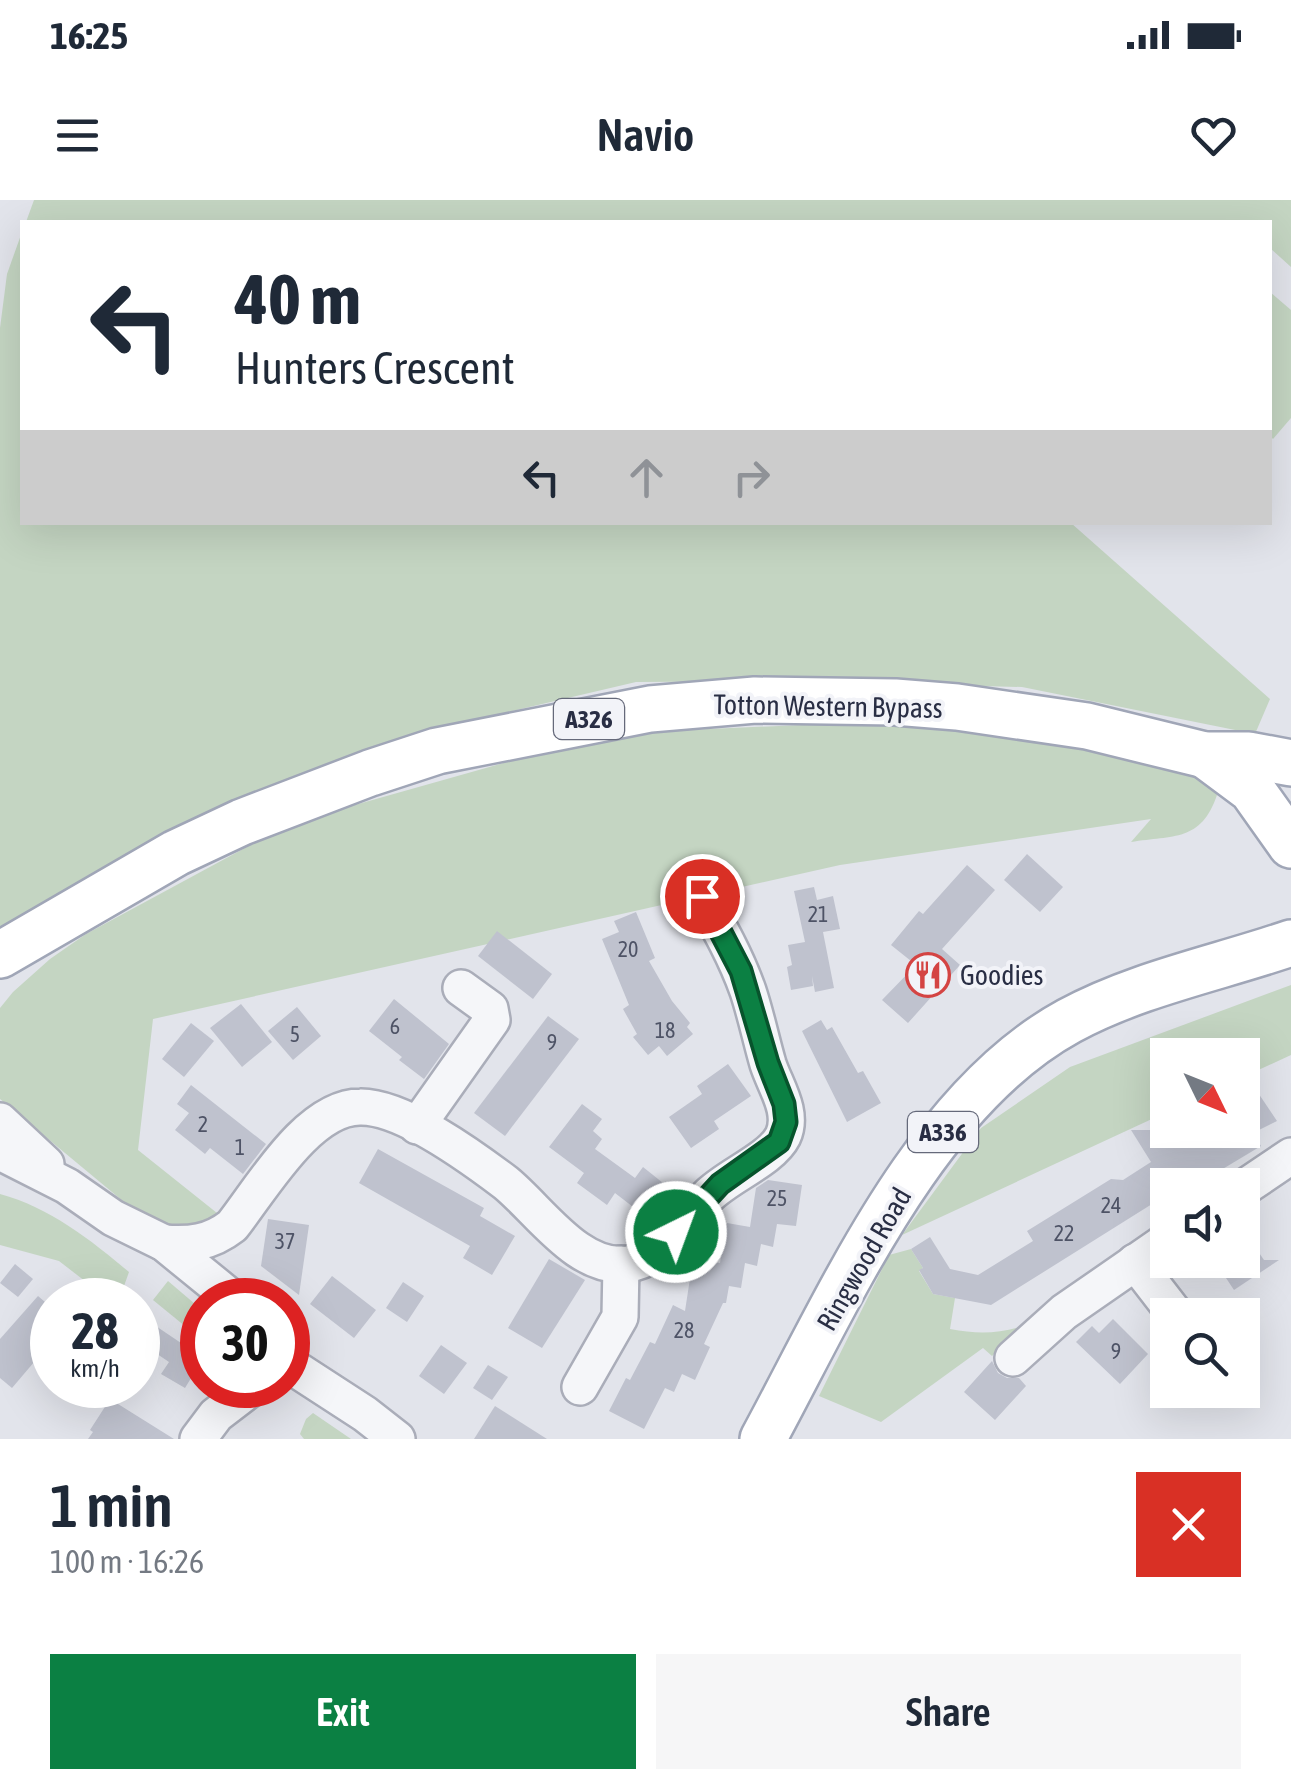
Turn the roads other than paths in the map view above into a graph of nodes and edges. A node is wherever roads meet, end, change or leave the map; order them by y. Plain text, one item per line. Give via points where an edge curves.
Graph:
1 (1205, 755) junction
2 (1291, 763) edge
3 (1291, 844) edge
4 (702, 896) dead end
5 (1291, 924) edge
6 (1291, 943) edge
7 (5, 955) edge
8 (1246, 958) junction
9 (460, 988) dead end
10 (0, 1120) edge
11 (417, 1126) junction
12 (0, 1152) edge
13 (1291, 1156) edge
14 (1260, 1177) edge
15 (68, 1186) junction
16 (112, 1218) junction
17 (232, 1226) junction
18 (164, 1243) junction
19 (1150, 1252) edge
20 (1135, 1262) junction
21 (620, 1264) junction
22 (208, 1278) edge
23 (230, 1278) edge
24 (180, 1279) edge
25 (1163, 1298) edge
26 (1013, 1358) dead end
27 (310, 1359) edge
28 (310, 1383) edge
29 (580, 1387) dead end
30 (366, 1414) junction
31 (397, 1439) edge
32 (763, 1439) edge

1 - 2 main road, Totton Western Bypass / A326
1 - 3 main road, Totton Western Bypass / A326 via 1252,790
1 - 7 main road, Totton Western Bypass / A326 via 1071,723 941,706 755,700 650,709 532,729 370,773 176,853
4 - 21 street via 747,988 786,1129 774,1148 709,1194 655,1254
5 - 8 main road, Ringwood Road / A336
6 - 8 main road, Ringwood Road / A336
8 - 32 main road, Ringwood Road / A336 via 1085,1013 976,1093 909,1180
9 - 11 street via 490,1008 492,1020
10 - 15 street
11 - 17 street via 375,1108 326,1116
11 - 21 street via 506,1183 585,1254
12 - 15 street
13 - 14 street
15 - 16 street
16 - 18 street
16 - 24 street
17 - 18 street via 198,1244
17 - 23 street via 225,1250
18 - 22 street
19 - 20 street
20 - 25 street
20 - 26 street
21 - 29 street via 620,1316
27 - 30 street
28 - 30 street
30 - 31 street

